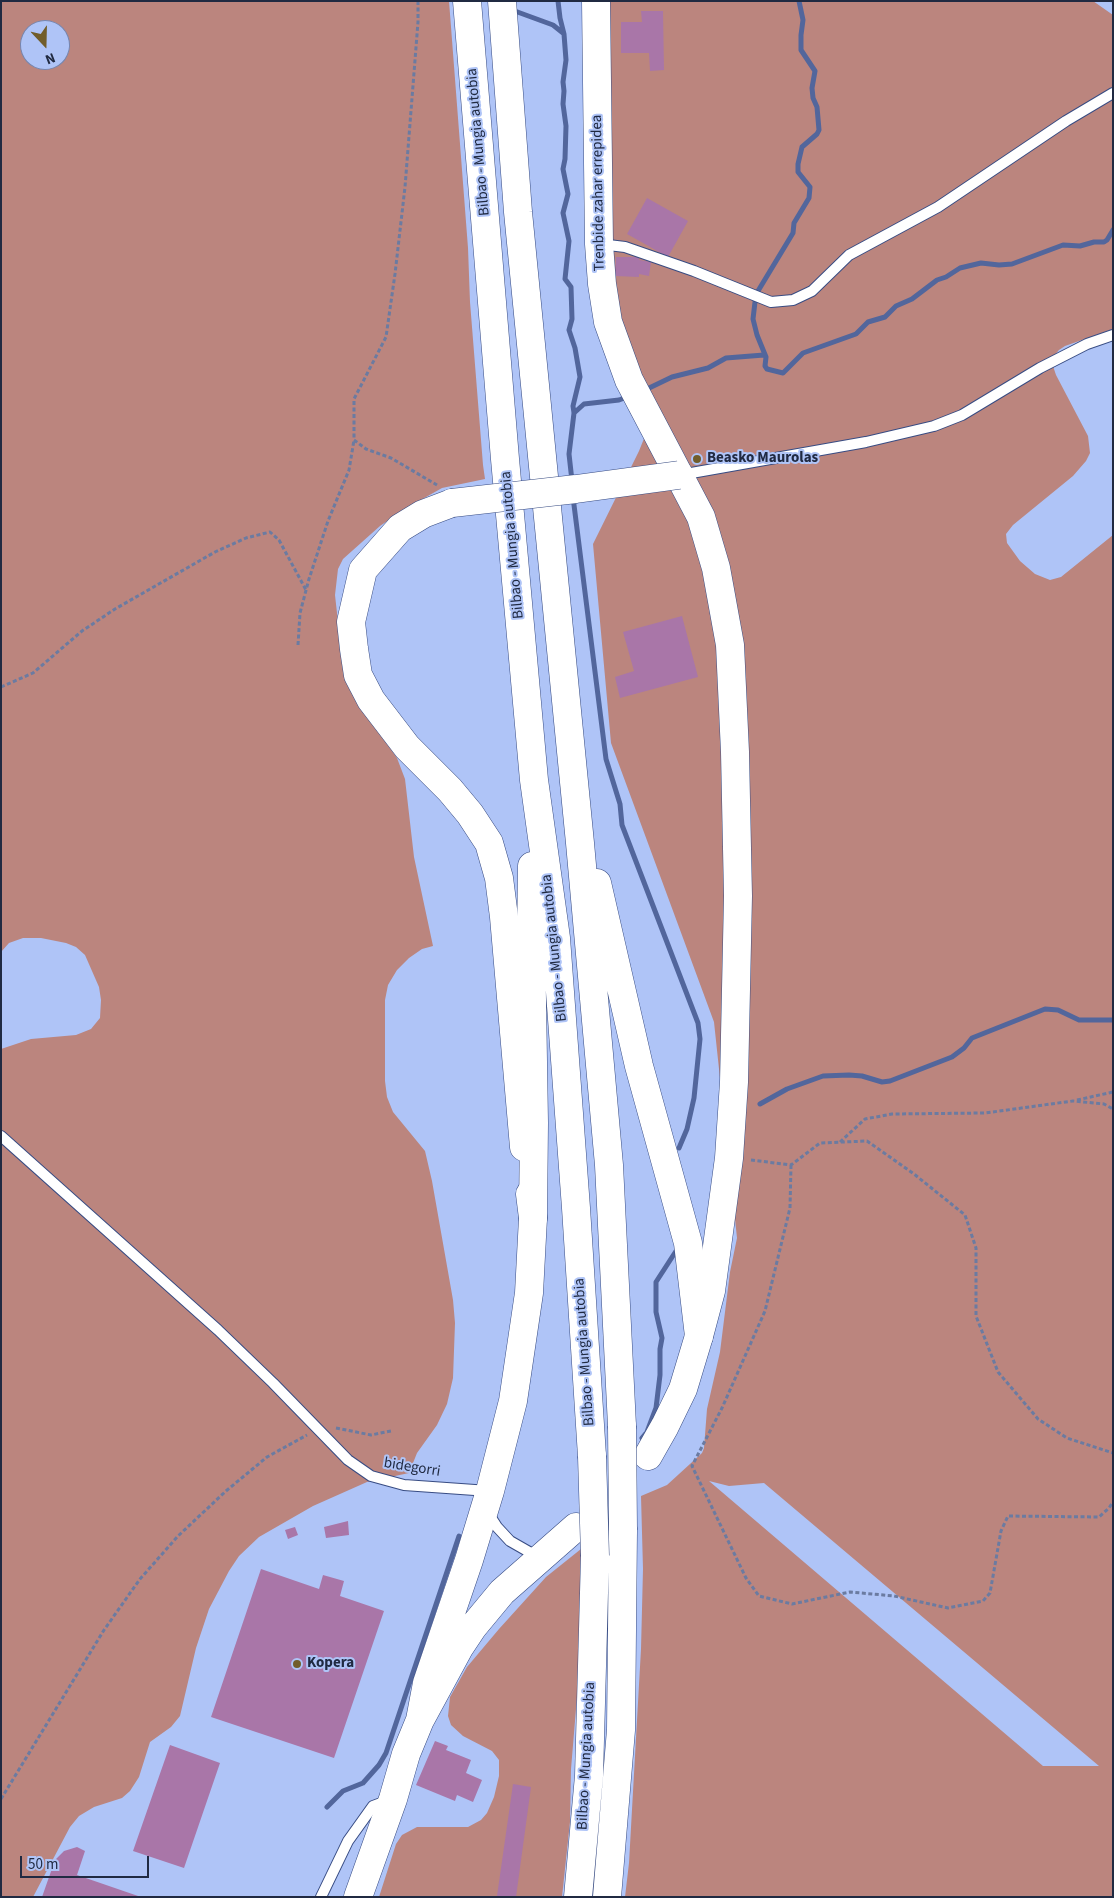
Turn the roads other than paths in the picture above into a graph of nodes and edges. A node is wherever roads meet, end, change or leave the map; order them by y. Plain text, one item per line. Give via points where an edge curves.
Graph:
1 (467, 1) edge
2 (596, 1) edge
3 (503, 8) edge
4 (1113, 93) edge
5 (599, 244) junction
6 (1113, 334) edge
7 (679, 475) junction
8 (534, 780) junction
9 (580, 843) junction
10 (1, 1136) edge
11 (533, 1218) junction
12 (699, 1336) junction
13 (648, 1456) dead end
14 (488, 1500) junction
15 (576, 1527) dead end
16 (540, 1558) junction
17 (420, 1720) junction
18 (393, 1799) junction
19 (321, 1897) edge
20 (358, 1897) edge
21 (578, 1897) edge
22 (607, 1897) edge

1 - 8 main road, Bilbao - Mungia autobia
2 - 5 main road, Trenbide zahar errepidea
3 - 9 main road, Bilbao - Mungia autobia via 519,222
4 - 5 lane via 938,207 849,255 812,291 793,300 771,302 625,247
5 - 7 main road, Trenbide zahar errepidea via 608,322 629,380
6 - 7 lane via 1040,368 962,415 934,426 866,442
7 - 11 main road, bridge via 452,503 424,514 400,528 364,570 352,622 358,675 371,700 407,747 470,814 489,843 499,878 504,918
7 - 12 main road, Trenbide zahar errepidea via 701,517 716,568 730,646 738,896 729,1158 711,1291
8 - 11 main road via 531,939
8 - 21 main road, Bilbao - Mungia autobia, bridge via 556,938 592,1456 595,1556 589,1776
9 - 12 main road via 596,876 639,1066 688,1243
9 - 22 main road, Bilbao - Mungia autobia, bridge via 608,1166 622,1426 621,1730
10 - 14 lane, bidegorri via 218,1330 348,1460 371,1476
11 - 14 main road via 523,1339 513,1401
12 - 13 main road, Trenbide zahar errepidea via 682,1389
14 - 16 lane via 497,1527 510,1540
14 - 17 main road via 427,1683
15 - 16 main road
16 - 17 main road via 502,1592 473,1627
17 - 18 main road
18 - 19 lane via 373,1806 348,1841
18 - 20 main road

